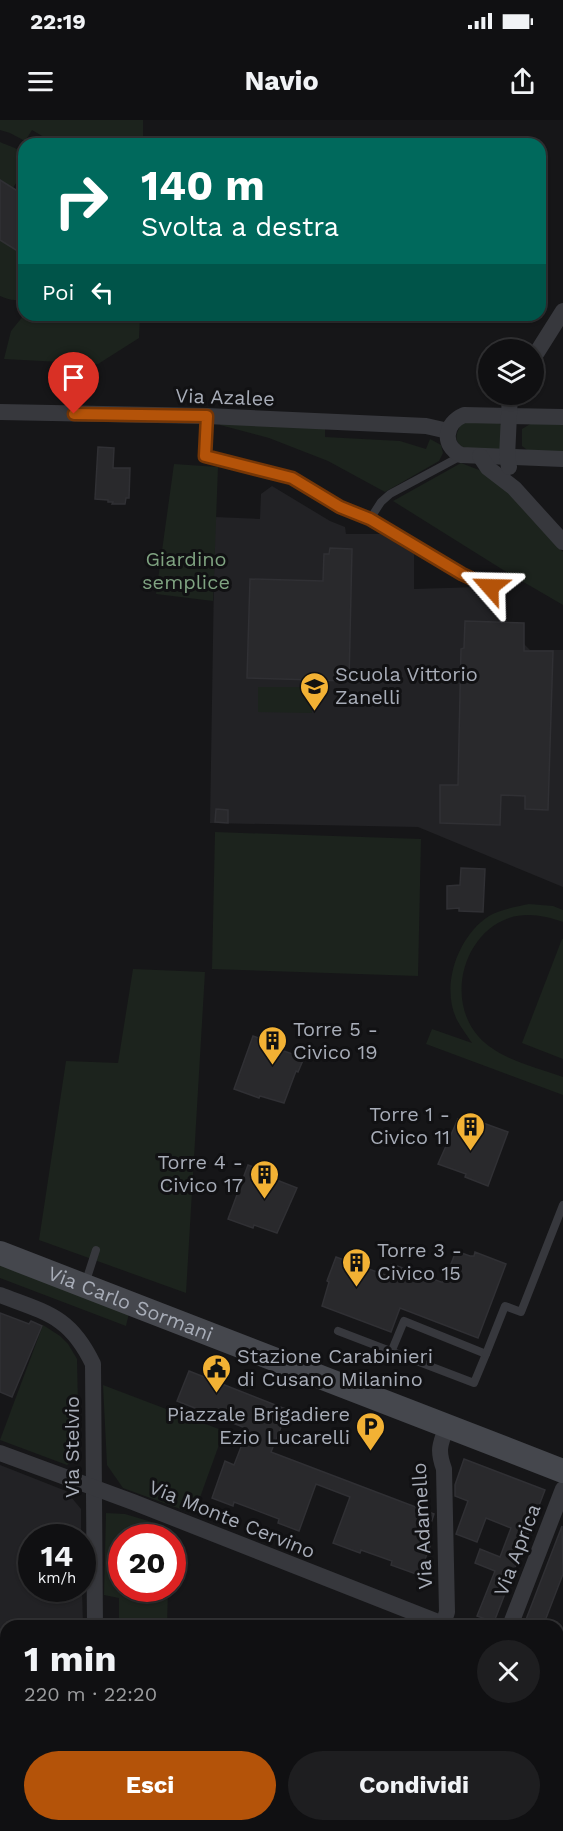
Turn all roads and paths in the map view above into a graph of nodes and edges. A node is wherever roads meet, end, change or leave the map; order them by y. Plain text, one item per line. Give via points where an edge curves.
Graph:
1 (563, 311) edge
2 (544, 341) edge
3 (509, 405) edge
4 (0, 412) edge
5 (509, 415) junction
6 (207, 416) junction
7 (563, 417) edge
8 (448, 431) junction
9 (461, 455) junction
10 (480, 456) junction
11 (507, 457) junction
12 (563, 459) edge
13 (514, 488) junction
14 (370, 519) junction
15 (563, 542) edge
16 (490, 587) dead end
17 (563, 1205) edge
18 (96, 1250) dead end
19 (0, 1253) edge
20 (85, 1286) junction
21 (0, 1295) edge
22 (57, 1318) joint
23 (338, 1331) dead end
24 (392, 1350) junction
25 (486, 1354) junction
26 (447, 1426) junction
27 (0, 1453) edge
28 (563, 1471) edge
29 (95, 1489) junction
30 (563, 1490) edge
31 (95, 1620) edge
32 (433, 1620) edge
33 (446, 1620) edge
34 (512, 1620) edge

1 - 2 street
3 - 5 street
4 - 6 street, Via Azalee
5 - 7 street
5 - 8 street via 464,415 456,418
5 - 11 street
6 - 8 street, Via Azalee via 426,426
6 - 14 lane via 205,456 292,478 340,507
8 - 9 street via 451,448
9 - 10 street
9 - 14 lane via 390,494
10 - 11 street
10 - 13 street via 488,468
11 - 12 street
11 - 13 street
13 - 15 street
14 - 16 lane
17 - 25 lane via 521,1312 505,1306
18 - 20 lane
19 - 20 main road, Via Carlo Sormani
20 - 26 main road, Via Carlo Sormani
21 - 22 street, Via Carlo Sormani
22 - 29 street, Via Stelvio via 85,1347 93,1364
23 - 24 lane
24 - 25 lane via 404,1321
24 - 25 lane via 474,1383
26 - 28 main road, Via Carlo Sormani
26 - 33 street, Via Adamello via 439,1448 444,1469
27 - 29 street, Via Monte Cervino
29 - 31 street, Via Stelvio
29 - 32 street, Via Monte Cervino
30 - 34 street, Via Aprica

